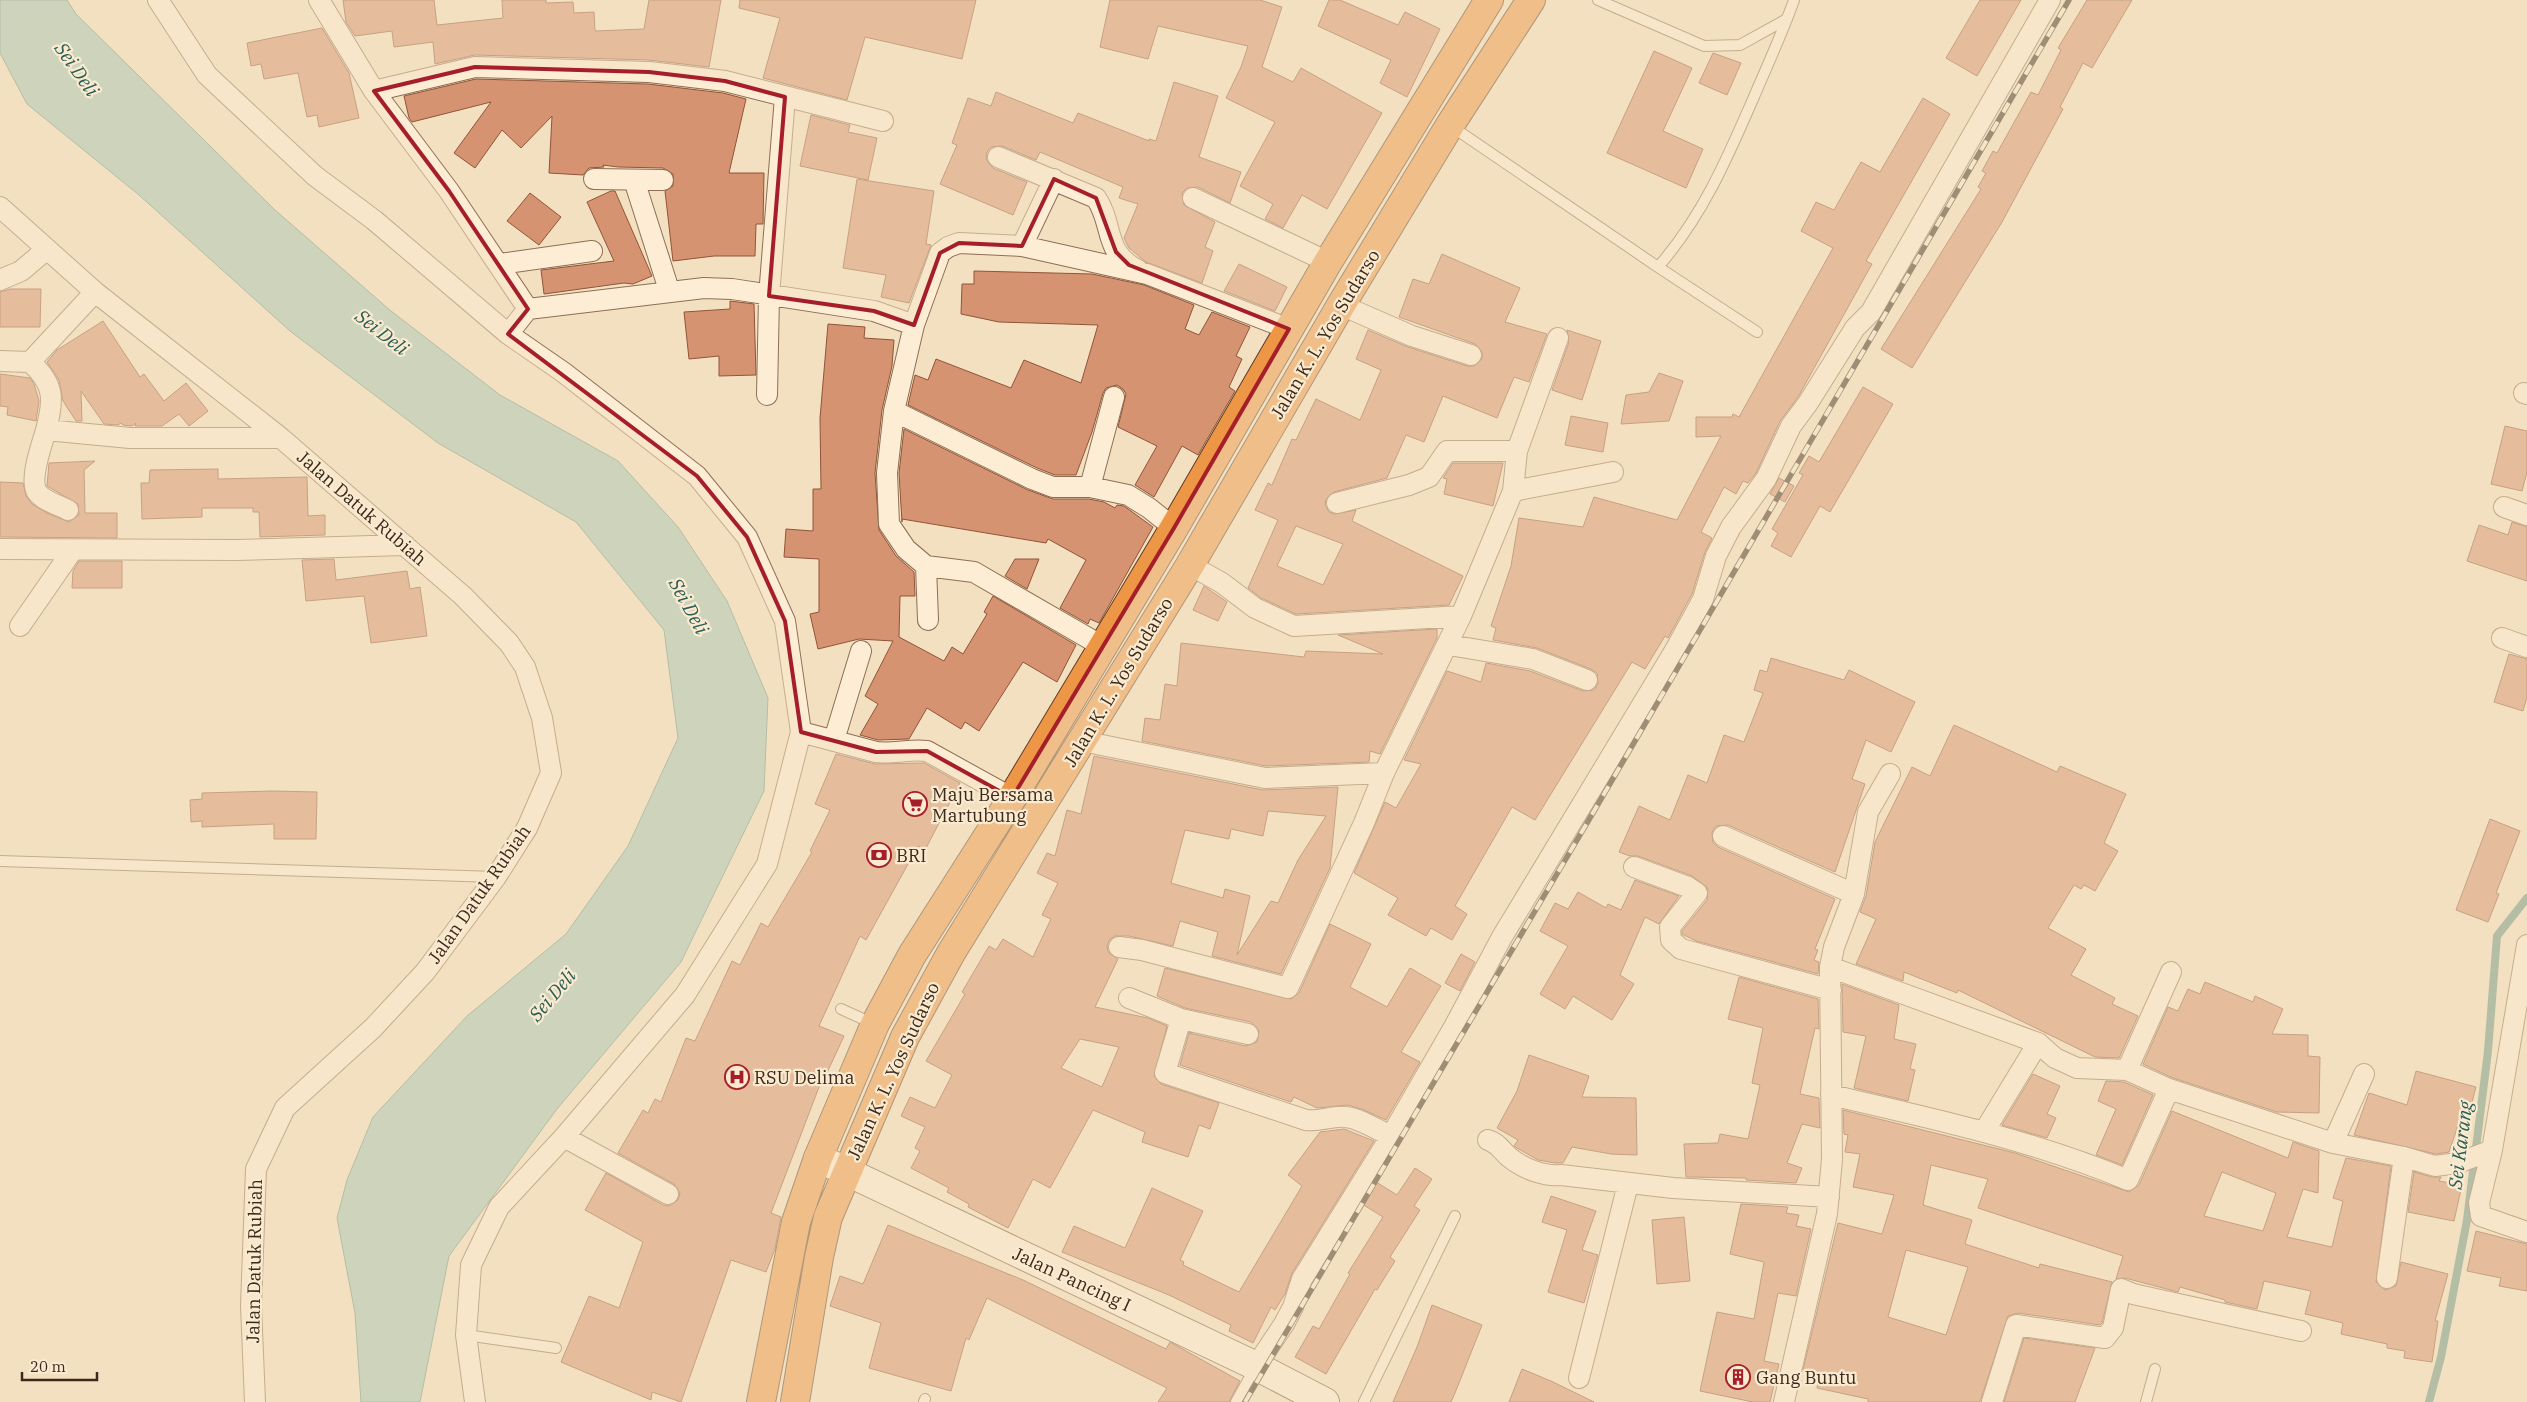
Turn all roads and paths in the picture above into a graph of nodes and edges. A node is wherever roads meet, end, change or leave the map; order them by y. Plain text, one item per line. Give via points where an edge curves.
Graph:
1 (158, 0) edge
2 (319, 0) edge
3 (1489, 0) edge
4 (1532, 0) edge
5 (1598, 0) edge
6 (1794, 0) edge
7 (2050, 0) edge
8 (1787, 19) junction
9 (374, 91) junction
10 (785, 97) junction
11 (883, 122) dead end
12 (1450, 125) junction
13 (998, 157) dead end
14 (594, 178) dead end
15 (1054, 179) junction
16 (634, 180) junction
17 (663, 180) dead end
18 (1193, 198) dead end
19 (0, 207) edge
20 (1022, 246) junction
21 (47, 250) junction
22 (592, 251) dead end
23 (1328, 262) junction
24 (500, 264) junction
25 (1658, 267) junction
26 (1147, 274) junction
27 (0, 280) edge
28 (669, 290) junction
29 (95, 292) junction
30 (769, 296) junction
31 (1341, 305) junction
32 (528, 310) junction
33 (914, 325) junction
34 (1289, 329) junction
35 (1757, 332) dead end
36 (508, 334) junction
37 (1558, 338) dead end
38 (1471, 355) dead end
39 (0, 361) edge
40 (30, 362) junction
41 (767, 394) dead end
42 (1114, 397) dead end
43 (894, 410) junction
44 (46, 430) junction
45 (281, 438) junction
46 (1517, 451) junction
47 (1613, 472) dead end
48 (1090, 487) junction
49 (1513, 491) junction
50 (1337, 503) dead end
51 (2504, 507) dead end
52 (68, 510) dead end
53 (2527, 515) edge
54 (1174, 528) junction
55 (405, 545) junction
56 (0, 549) edge
57 (72, 551) junction
58 (1190, 565) junction
59 (926, 566) junction
60 (1461, 616) junction
61 (928, 620) dead end
62 (20, 626) dead end
63 (2502, 638) dead end
64 (1449, 644) junction
65 (1102, 646) junction
66 (2527, 647) edge
67 (861, 650) dead end
68 (1587, 680) dead end
69 (802, 732) junction
70 (834, 740) junction
71 (1082, 741) junction
72 (1384, 773) junction
73 (1890, 774) dead end
74 (1005, 808) junction
75 (1026, 834) junction
76 (1723, 836) dead end
77 (0, 861) edge
78 (1634, 867) dead end
79 (496, 877) junction
80 (1854, 894) junction
81 (2527, 945) edge
82 (1119, 947) dead end
83 (1830, 967) junction
84 (2171, 972) dead end
85 (1831, 990) junction
86 (1129, 998) dead end
87 (841, 1009) dead end
88 (1180, 1019) junction
89 (875, 1024) junction
90 (1248, 1034) dead end
91 (2038, 1044) junction
92 (2127, 1070) junction
93 (2364, 1074) dead end
94 (2169, 1089) junction
95 (1831, 1095) junction
96 (1985, 1130) junction
97 (1391, 1136) junction
98 (564, 1137) junction
99 (1488, 1140) dead end
100 (2333, 1143) junction
101 (2489, 1151) junction
102 (2404, 1157) junction
103 (818, 1158) junction
104 (846, 1172) junction
105 (1628, 1184) junction
106 (668, 1194) dead end
107 (1829, 1197) junction
108 (1455, 1216) dead end
109 (2527, 1232) edge
110 (2387, 1278) dead end
111 (2301, 1331) dead end
112 (466, 1335) junction
113 (556, 1348) dead end
114 (1256, 1366) junction
115 (2155, 1369) dead end
116 (1579, 1378) dead end
117 (255, 1402) edge
118 (475, 1402) edge
119 (761, 1402) edge
120 (795, 1402) edge
121 (1236, 1402) edge
122 (1325, 1402) edge
123 (1364, 1402) edge
124 (1784, 1402) edge
125 (1992, 1402) edge
126 (2146, 1402) edge

1 - 36 street via 207,75 258,124 315,176 374,220
2 - 9 street
3 - 23 highway, Jalan K. L. Yos Sudarso
4 - 12 highway, Jalan K. L. Yos Sudarso
5 - 8 lane via 1704,46 1740,45
6 - 8 lane
7 - 97 street via 1871,312 1855,328 1791,426 1766,479 1731,527 1716,556 1703,600 1502,937
8 - 25 lane via 1721,173 1694,220
9 - 10 street via 475,67 649,72 725,81
9 - 24 street
10 - 11 street
10 - 30 street
12 - 25 lane
12 - 31 highway, Jalan K. L. Yos Sudarso
13 - 15 street
14 - 16 street
15 - 20 street
15 - 26 street via 1096,198 1116,252 1129,265
16 - 17 street
16 - 28 street
18 - 23 street
19 - 21 street, Jalan Datuk Rubiah
20 - 26 street
20 - 33 street via 959,243 948,246 940,253
21 - 27 street via 20,271
21 - 29 street, Jalan Datuk Rubiah
22 - 24 street
23 - 34 highway, Jalan K. L. Yos Sudarso
24 - 32 street
25 - 35 lane
26 - 34 street
28 - 30 street via 732,289
28 - 32 street
29 - 40 street
29 - 45 street, Jalan Datuk Rubiah
30 - 33 street via 874,311
30 - 41 street
31 - 38 street via 1412,336
31 - 58 highway, Jalan K. L. Yos Sudarso
32 - 36 street
33 - 43 street
34 - 54 highway, Jalan K. L. Yos Sudarso
36 - 69 street via 697,476 747,537 785,621
37 - 46 street
39 - 40 street
40 - 44 street via 47,380 52,394
42 - 48 street
43 - 48 street via 1032,479 1053,487
43 - 59 street via 887,473 889,524 906,549
44 - 45 street via 130,438
44 - 52 street via 36,465 35,487 45,499
45 - 55 street, Jalan Datuk Rubiah
46 - 49 street
46 - 50 street via 1446,451 1429,477 1409,486
47 - 49 street
48 - 54 street via 1128,495
49 - 60 street
51 - 53 street
54 - 65 highway, Jalan K. L. Yos Sudarso
55 - 57 street
55 - 79 street, Jalan Datuk Rubiah via 463,596 509,643 525,666 542,718 551,773 528,828
56 - 57 street
57 - 62 street
58 - 60 street via 1222,583 1255,608 1294,626
58 - 71 highway, Jalan K. L. Yos Sudarso
59 - 61 street
59 - 65 street via 974,572
60 - 64 street
63 - 66 street
64 - 68 street via 1533,659
64 - 72 street
65 - 74 highway, Jalan K. L. Yos Sudarso
67 - 70 street
69 - 70 street
69 - 98 street via 768,864 685,995
70 - 74 street via 888,754 916,749 927,751
71 - 72 street via 1265,778
71 - 75 highway, Jalan K. L. Yos Sudarso
72 - 82 street via 1288,988 1142,950
73 - 80 street via 1868,812
74 - 75 highway
74 - 89 highway, Jalan K. L. Yos Sudarso via 912,955
75 - 104 highway, Jalan K. L. Yos Sudarso via 951,954 905,1037
76 - 80 street
77 - 79 lane
78 - 85 street via 1697,893 1670,927 1671,940 1681,949
79 - 117 street, Jalan Datuk Rubiah via 418,979 373,1028 285,1108 256,1169 250,1306
80 - 83 street
81 - 101 street
83 - 85 street
83 - 91 street
84 - 92 street
85 - 95 street
86 - 88 street
87 - 89 lane
88 - 90 street
88 - 97 street via 1165,1073 1306,1120 1316,1122 1346,1117
89 - 103 highway, Jalan K. L. Yos Sudarso
91 - 92 street via 2055,1058 2076,1068
91 - 96 street
92 - 94 street
93 - 100 street
94 - 96 street via 2128,1180
94 - 100 street
95 - 96 street
95 - 107 street
97 - 114 street via 1302,1279 1293,1307
98 - 106 street
98 - 112 street via 499,1207 471,1265
99 - 105 street via 1524,1166 1550,1176 1586,1177
100 - 102 street
101 - 102 street via 2458,1163 2435,1166
101 - 109 street via 2479,1203 2481,1216
102 - 110 street
103 - 104 main road, Jalan Pancing I
103 - 119 highway, Jalan K. L. Yos Sudarso via 796,1222
104 - 114 main road, Jalan Pancing I
104 - 120 highway, Jalan K. L. Yos Sudarso via 828,1217
105 - 107 street
105 - 116 street
107 - 124 street
108 - 123 lane
111 - 125 street via 2121,1289 2113,1328 2105,1338 2016,1325
112 - 113 lane
112 - 118 street
114 - 121 lane
114 - 122 main road, Jalan Pancing I
115 - 126 lane

